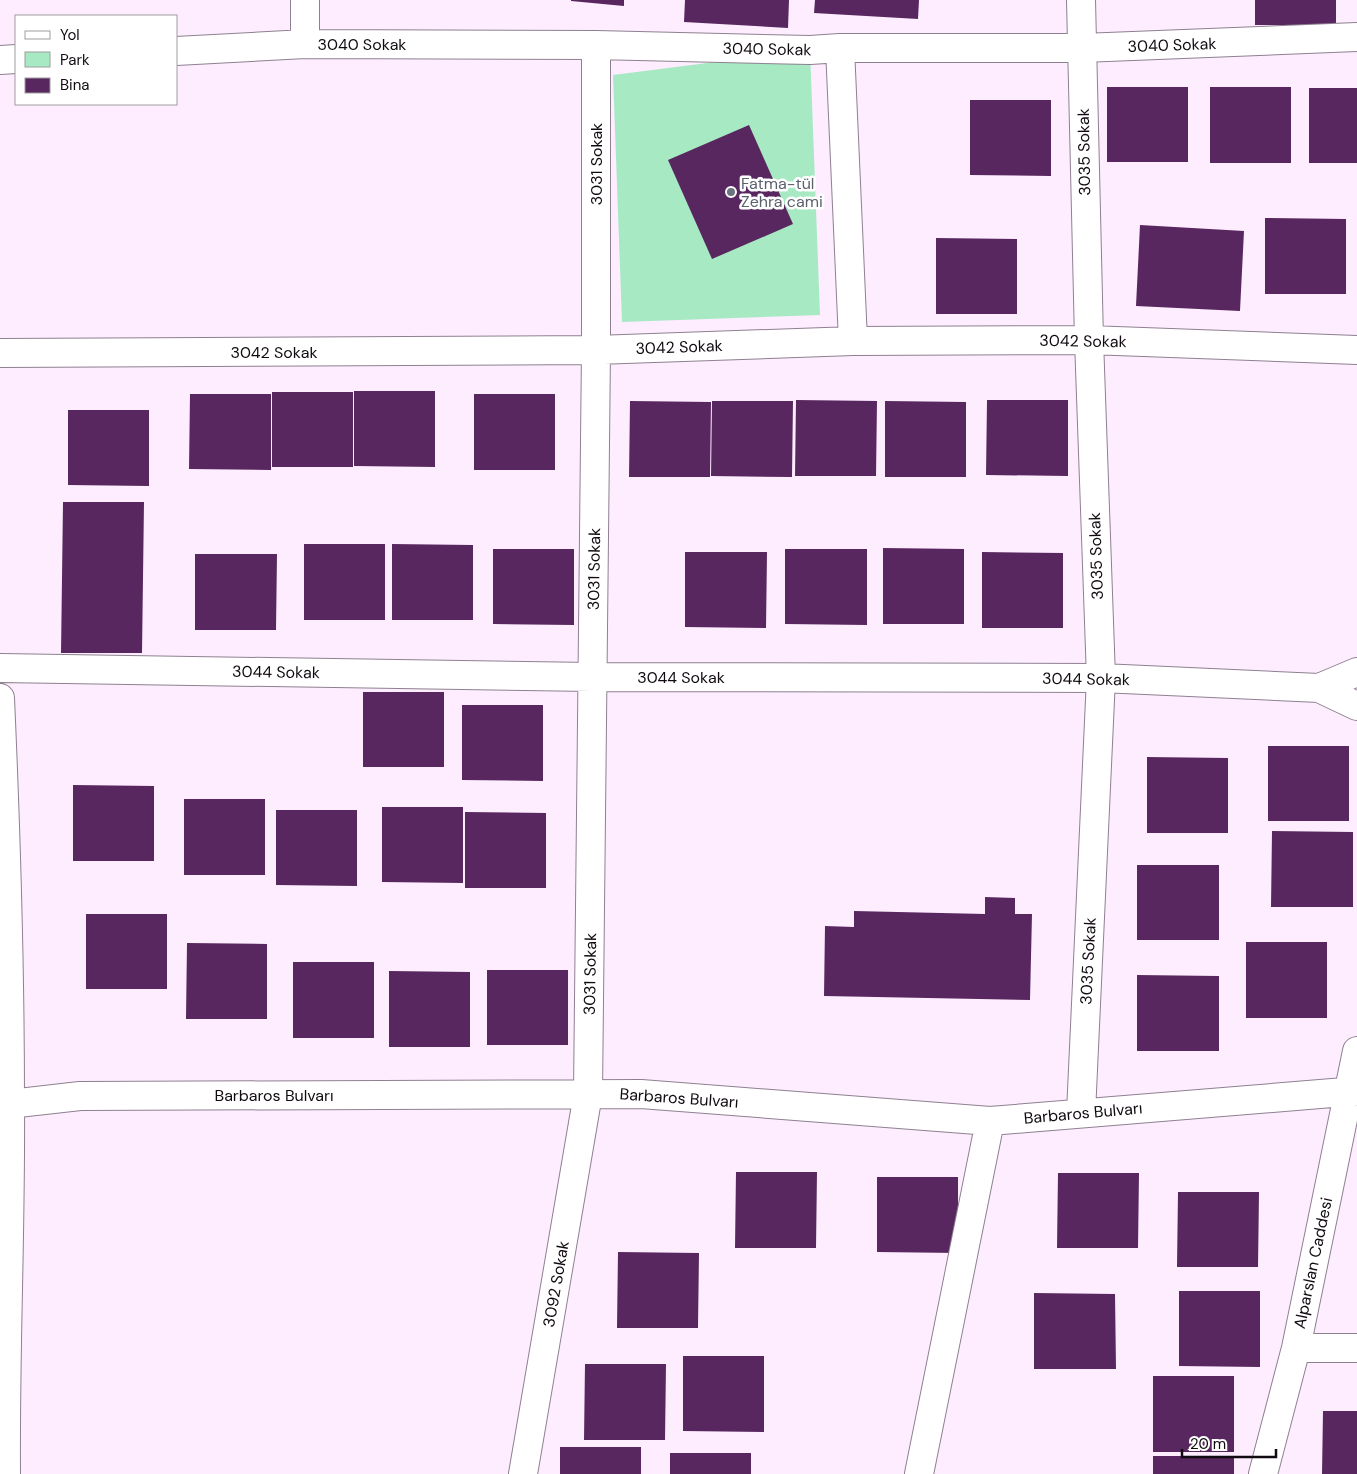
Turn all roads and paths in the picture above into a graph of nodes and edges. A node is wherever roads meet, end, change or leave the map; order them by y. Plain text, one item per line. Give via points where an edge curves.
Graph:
1 (305, 0) edge
2 (1081, 0) edge
3 (1357, 37) edge
4 (305, 44) junction
5 (596, 45) junction
6 (840, 48) junction
7 (1082, 48) junction
8 (178, 51) edge
9 (15, 59) edge
10 (0, 60) edge
11 (1089, 340) junction
12 (853, 342) junction
13 (596, 350) junction
14 (1357, 350) edge
15 (0, 353) edge
16 (0, 668) edge
17 (1357, 672) edge
18 (592, 677) junction
19 (1100, 678) junction
20 (1319, 688) junction
21 (0, 698) edge
22 (1357, 706) edge
23 (3, 837) edge
24 (1357, 1051) edge
25 (1353, 1091) edge
26 (588, 1094) junction
27 (5, 1105) edge
28 (1081, 1112) junction
29 (990, 1121) junction
30 (1296, 1348) junction
31 (1357, 1348) edge
32 (3, 1384) edge
33 (6, 1474) edge
34 (523, 1474) edge
35 (919, 1474) edge
36 (1263, 1474) edge

1 - 4 street
2 - 7 street, 3035 Sokak
3 - 7 street, 3040 Sokak
4 - 5 street, 3040 Sokak
4 - 8 street, 3040 Sokak
5 - 6 street, 3040 Sokak
5 - 13 street, 3031 Sokak
6 - 7 street, 3040 Sokak
6 - 12 street
7 - 11 street, 3035 Sokak
9 - 10 street
11 - 12 street, 3042 Sokak
11 - 14 street, 3042 Sokak
11 - 19 street, 3035 Sokak
12 - 13 street, 3042 Sokak
13 - 15 street, 3042 Sokak
13 - 18 street, 3031 Sokak
16 - 18 street, 3044 Sokak
17 - 20 street
18 - 19 street, 3044 Sokak
18 - 26 street, 3031 Sokak
19 - 20 street, 3044 Sokak
19 - 28 street, 3035 Sokak
20 - 22 street, 3044 Sokak
21 - 23 street
23 - 27 street
24 - 25 street, Alparslan Caddesi
25 - 28 street, Barbaros Bulvarı
25 - 30 street, Alparslan Caddesi
26 - 27 street, Barbaros Bulvarı via 80,1096
26 - 29 street, Barbaros Bulvarı via 641,1094
26 - 34 street, 3092 Sokak
27 - 32 street
28 - 29 street, Barbaros Bulvarı
29 - 35 street
30 - 31 street
30 - 36 street, Alparslan Caddesi
32 - 33 street

